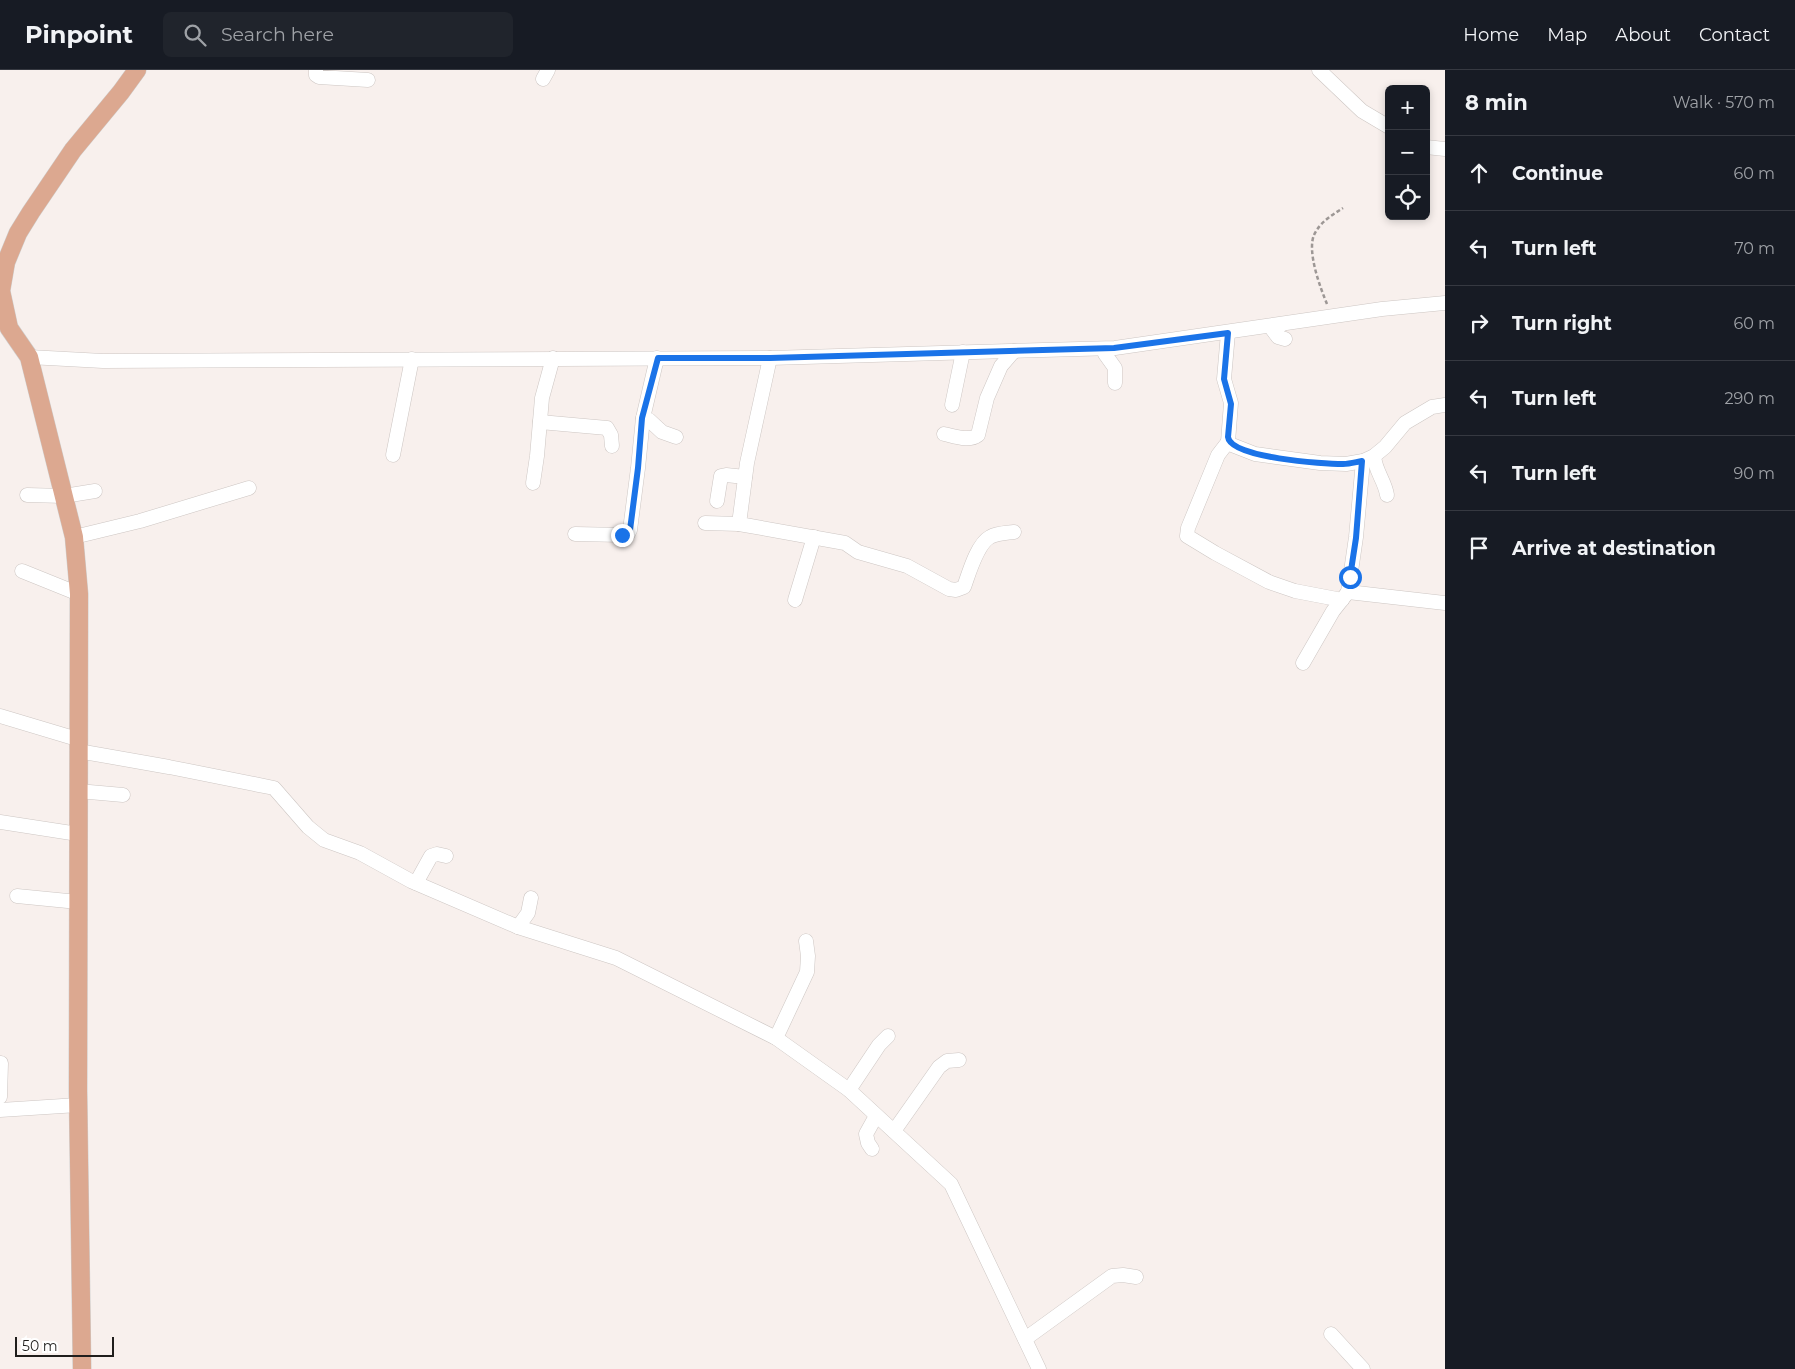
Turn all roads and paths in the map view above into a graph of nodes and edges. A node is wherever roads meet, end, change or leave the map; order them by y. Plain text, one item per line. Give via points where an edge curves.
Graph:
1 (137, 70) edge
2 (316, 70) edge
3 (1319, 70) edge
4 (368, 80) dead end
5 (1385, 124) edge
6 (1430, 147) edge
7 (1445, 149) edge
8 (1343, 208) dead end
9 (1445, 303) edge
10 (1332, 317) junction
11 (1281, 325) junction
12 (1228, 333) junction
13 (1285, 339) dead end
14 (1104, 349) junction
15 (1014, 351) junction
16 (963, 352) junction
17 (29, 357) junction
18 (553, 358) junction
19 (658, 358) junction
20 (770, 358) junction
21 (412, 360) junction
22 (1115, 383) dead end
23 (952, 405) dead end
24 (1445, 405) edge
25 (642, 418) junction
26 (540, 422) junction
27 (944, 434) dead end
28 (676, 437) dead end
29 (1228, 442) junction
30 (612, 446) dead end
31 (393, 455) dead end
32 (1368, 458) junction
33 (745, 477) junction
34 (533, 484) dead end
35 (249, 488) dead end
36 (95, 491) dead end
37 (27, 495) dead end
38 (1387, 495) dead end
39 (64, 496) junction
40 (717, 501) dead end
41 (705, 523) dead end
42 (739, 524) junction
43 (1014, 532) dead end
44 (575, 534) dead end
45 (74, 537) junction
46 (814, 537) junction
47 (22, 571) dead end
48 (79, 594) junction
49 (1345, 596) junction
50 (795, 600) dead end
51 (1445, 603) edge
52 (1303, 663) dead end
53 (0, 716) edge
54 (77, 745) junction
55 (78, 791) junction
56 (123, 795) dead end
57 (0, 822) edge
58 (78, 834) junction
59 (446, 856) dead end
60 (416, 883) junction
61 (16, 896) dead end
62 (531, 898) dead end
63 (78, 902) junction
64 (518, 927) junction
65 (806, 941) dead end
66 (888, 1036) dead end
67 (776, 1038) junction
68 (959, 1060) dead end
69 (1, 1063) edge
70 (849, 1090) junction
71 (0, 1097) edge
72 (78, 1104) junction
73 (0, 1110) edge
74 (876, 1116) junction
75 (894, 1131) junction
76 (872, 1149) dead end
77 (1136, 1277) dead end
78 (1331, 1334) dead end
79 (1025, 1339) junction
80 (82, 1369) edge
81 (1039, 1369) edge
82 (1363, 1369) edge

1 - 17 main road via 74,150 18,233 6,262 0,291 10,328
2 - 4 street via 319,77
3 - 5 street via 1362,110
6 - 7 street
8 - 10 path via 1324,220 1314,236 1316,276
9 - 10 street
10 - 11 street
11 - 12 street
11 - 13 street via 1272,330
12 - 14 street
12 - 29 street via 1224,379 1231,404
14 - 15 street
14 - 22 street via 1115,368
15 - 16 street
15 - 27 street via 1001,366 987,398 978,435 967,438
16 - 20 street
16 - 23 street
17 - 21 street via 103,361
17 - 39 main road
18 - 19 street
18 - 21 street
18 - 26 street via 542,398
19 - 20 street
19 - 25 street
20 - 33 street
21 - 31 street
24 - 32 street via 1432,407 1405,423 1385,447
25 - 28 street
25 - 44 street via 628,534
26 - 30 street via 607,428
26 - 34 street
29 - 32 street via 1255,454 1320,463 1346,464
29 - 49 street via 1218,455 1187,536 1269,582 1295,591
32 - 38 street via 1386,486
32 - 49 street
33 - 40 street via 721,476
33 - 42 street
35 - 45 street via 149,519
36 - 39 street
37 - 39 street
39 - 45 main road
41 - 42 street
42 - 46 street
43 - 46 street via 990,537 981,544 964,587 956,590 907,566 858,552 845,543
45 - 48 main road
46 - 50 street
47 - 48 street
48 - 54 main road
49 - 51 street
49 - 52 street
53 - 54 street
54 - 55 main road
54 - 60 street via 274,788 308,828 324,840 360,853
55 - 56 street
55 - 58 main road
57 - 58 street
58 - 63 main road
59 - 60 street via 431,856
60 - 64 street
61 - 63 street
62 - 64 street via 528,913
63 - 72 main road
64 - 67 street via 616,958
65 - 67 street via 807,972
66 - 70 street
67 - 70 street
68 - 75 street via 947,1061 939,1067
69 - 71 street
70 - 74 street
72 - 73 street
72 - 80 main road
74 - 75 street
74 - 76 street via 866,1134
75 - 79 street via 955,1191
77 - 79 street via 1112,1276
78 - 82 street
79 - 81 street

